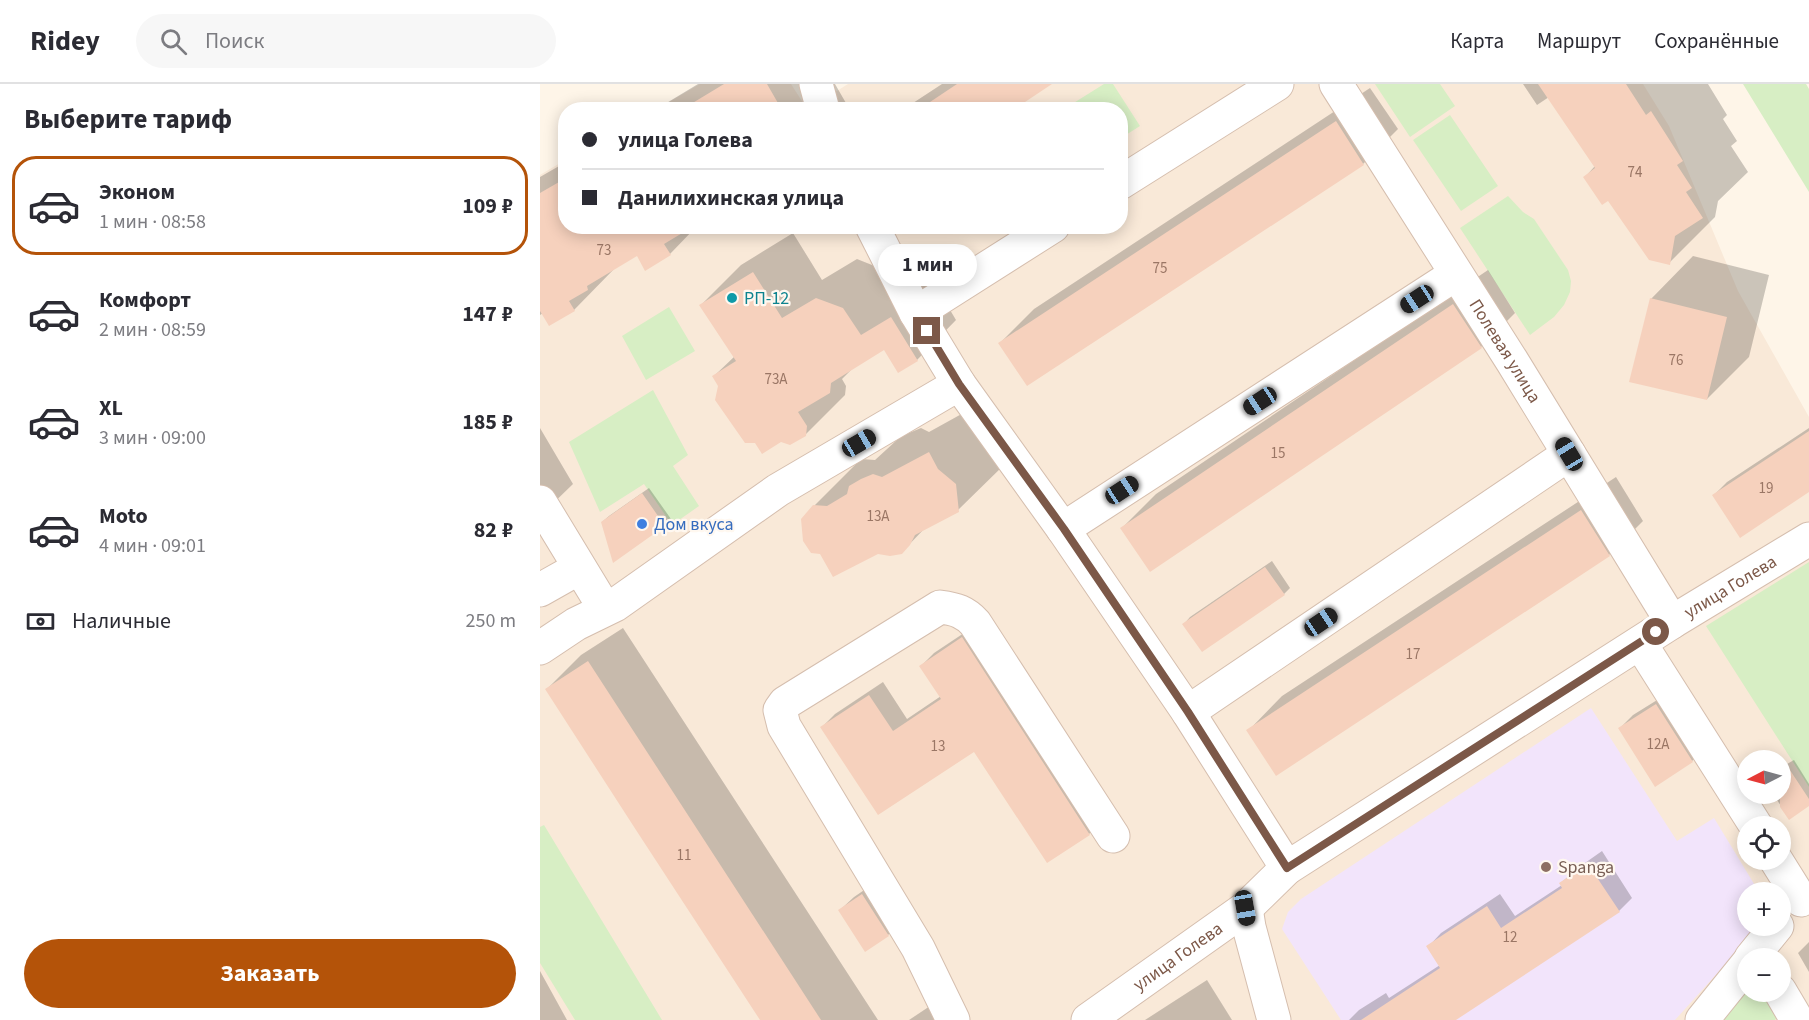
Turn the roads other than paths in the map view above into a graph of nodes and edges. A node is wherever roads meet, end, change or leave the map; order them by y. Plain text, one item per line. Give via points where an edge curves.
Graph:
1 (816, 84) edge
2 (1277, 84) edge
3 (1336, 84) edge
4 (821, 102) edge
5 (1128, 178) edge
6 (876, 234) edge
7 (1040, 234) edge
8 (1456, 274) junction
9 (916, 313) junction
10 (959, 384) junction
11 (1569, 454) junction
12 (540, 502) edge
13 (1064, 529) junction
14 (1809, 539) edge
15 (579, 568) junction
16 (540, 590) edge
17 (605, 609) junction
18 (1672, 622) junction
19 (1640, 643) junction
20 (540, 648) edge
21 (1188, 712) junction
22 (1750, 816) edge
23 (1113, 836) dead end
24 (1287, 868) junction
25 (1781, 870) edge
26 (1797, 905) edge
27 (1245, 908) junction
28 (1737, 978) edge
29 (1786, 1002) edge
30 (953, 1020) edge
31 (1088, 1020) edge
32 (1274, 1020) edge
33 (1702, 1020) edge
34 (1797, 1020) edge

1 - 4 street
2 - 5 street
3 - 8 street, Полевая улица
6 - 9 street
7 - 9 street
8 - 11 street, Полевая улица
8 - 13 street
9 - 10 street
10 - 13 street
10 - 17 street via 778,490
11 - 18 street, Полевая улица
11 - 21 street
12 - 15 street
13 - 21 street
14 - 18 street, улица Голева
15 - 16 street
15 - 17 street
17 - 20 street
18 - 19 street, улица Голева
19 - 22 street
19 - 24 street, улица Голева
21 - 24 street
23 - 30 street via 966,613 940,608 785,703 780,710 784,726 918,948
24 - 27 street, улица Голева
25 - 26 street
27 - 31 street, улица Голева
27 - 32 street
28 - 33 street
29 - 34 street

